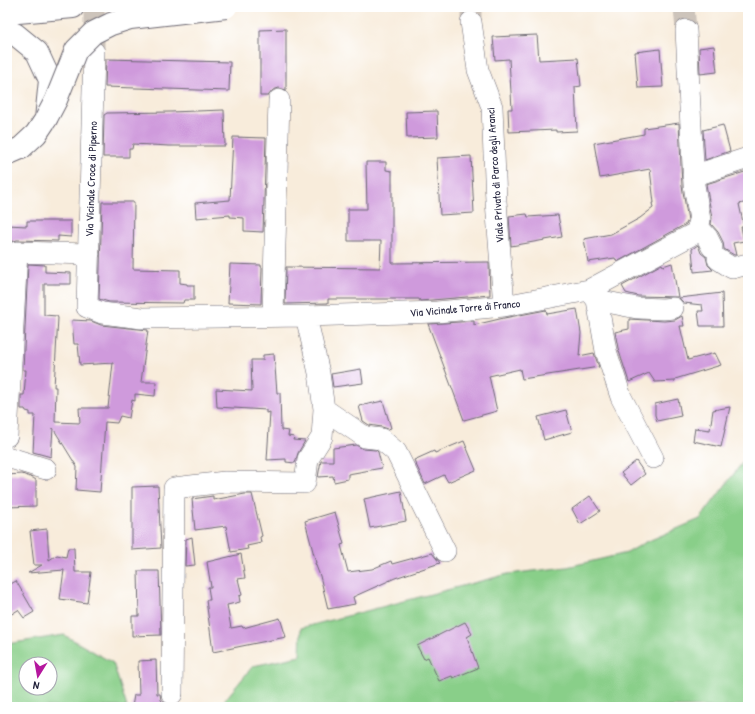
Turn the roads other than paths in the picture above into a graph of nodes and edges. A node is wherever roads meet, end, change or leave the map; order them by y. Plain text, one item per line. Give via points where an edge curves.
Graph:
1 (73, 7) edge
2 (226, 7) edge
3 (7, 13) edge
4 (471, 22) tunnel mouth
5 (686, 30) tunnel mouth
6 (7, 31) edge
7 (94, 52) tunnel mouth
8 (279, 100) dead end
9 (46, 119) junction
10 (7, 154) edge
11 (748, 158) edge
12 (693, 176) junction
13 (698, 227) junction
14 (89, 254) junction
15 (748, 264) edge
16 (593, 295) junction
17 (504, 306) junction
18 (87, 307) joint
19 (673, 308) dead end
20 (273, 316) junction
21 (306, 316) junction
22 (324, 409) junction
23 (7, 436) edge
24 (7, 457) edge
25 (653, 458) dead end
26 (46, 469) dead end
27 (445, 551) dead end
28 (172, 694) dead end

1 - 3 highway
2 - 9 highway, bridge via 130,18 93,33 76,50
4 - 17 street, Viale Privato di Parco degli Aranci via 478,70 492,108
5 - 12 street
6 - 9 highway via 15,34 37,52 50,80
7 - 14 street, Via Vicinale Croce di Piperno
8 - 20 street
9 - 10 highway via 36,134 21,148
11 - 12 street
12 - 13 street via 700,220
13 - 15 street via 707,237 715,253 732,268
13 - 16 street, Via Vicinale Torre di Franco via 697,232
14 - 18 street, Via Vicinale Croce di Piperno
14 - 23 street via 16,252
16 - 17 street, Via Vicinale Torre di Franco
16 - 19 street via 637,308
16 - 25 street via 606,351 621,397
17 - 21 street, Via Vicinale Torre di Franco via 437,312
18 - 20 street, Via Vicinale Torre di Franco via 102,313 142,318
20 - 21 street, Via Vicinale Torre di Franco
21 - 22 street
22 - 27 street via 365,437 381,439 396,452
22 - 28 street via 322,438 308,459 305,483 225,482 174,488
24 - 26 street

